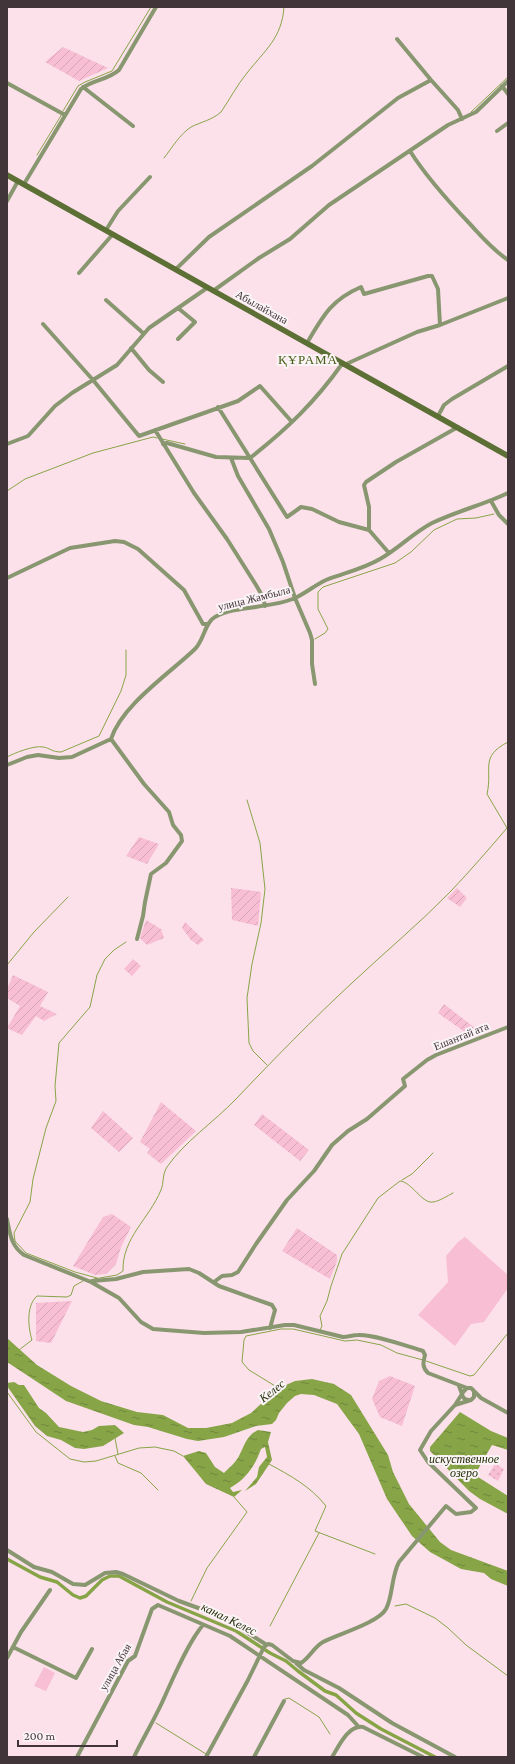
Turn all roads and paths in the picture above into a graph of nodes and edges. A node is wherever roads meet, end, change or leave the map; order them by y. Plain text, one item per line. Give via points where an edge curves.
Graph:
1 (156, 7) edge
2 (398, 39) dead end
3 (431, 80) junction
4 (508, 81) edge
5 (7, 83) edge
6 (502, 86) junction
7 (83, 87) junction
8 (508, 94) edge
9 (65, 115) junction
10 (462, 119) junction
11 (508, 123) edge
12 (133, 126) dead end
13 (497, 131) dead end
14 (410, 151) junction
15 (7, 175) edge
16 (150, 177) dead end
17 (18, 181) junction
18 (24, 184) junction
19 (7, 200) edge
20 (106, 230) junction
21 (113, 234) junction
22 (508, 260) edge
23 (176, 269) junction
24 (79, 273) dead end
25 (207, 288) junction
26 (213, 291) junction
27 (508, 298) edge
28 (106, 300) dead end
29 (178, 308) junction
30 (43, 324) dead end
31 (440, 325) junction
32 (143, 333) junction
33 (178, 338) dead end
34 (307, 343) junction
35 (131, 348) junction
36 (343, 364) junction
37 (508, 366) edge
38 (93, 380) junction
39 (163, 382) dead end
40 (218, 407) junction
41 (438, 416) junction
42 (292, 422) junction
43 (458, 427) junction
44 (155, 430) junction
45 (7, 444) edge
46 (163, 444) junction
47 (508, 456) edge
48 (231, 458) junction
49 (250, 458) junction
50 (508, 493) edge
51 (491, 501) junction
52 (508, 524) edge
53 (369, 530) junction
54 (389, 553) junction
55 (7, 578) edge
56 (294, 598) junction
57 (265, 606) junction
58 (208, 624) junction
59 (315, 684) dead end
60 (111, 739) junction
61 (7, 765) edge
62 (137, 939) dead end
63 (508, 1027) edge
64 (7, 1219) edge
65 (91, 1282) junction
66 (214, 1282) junction
67 (270, 1328) junction
68 (459, 1386) junction
69 (467, 1388) junction
70 (474, 1391) junction
71 (462, 1394) junction
72 (481, 1398) junction
73 (470, 1400) junction
74 (455, 1405) junction
75 (508, 1413) edge
76 (7, 1550) edge
77 (50, 1590) dead end
78 (204, 1625) junction
79 (265, 1646) junction
80 (13, 1647) junction
81 (92, 1649) dead end
82 (260, 1653) junction
83 (7, 1658) edge
84 (296, 1663) junction
85 (284, 1701) dead end
86 (358, 1726) junction
87 (409, 1751) junction
88 (207, 1755) edge
89 (77, 1757) edge
90 (134, 1757) edge
91 (254, 1757) edge
92 (332, 1757) edge
93 (407, 1757) edge
94 (423, 1757) edge
95 (455, 1757) edge

1 - 7 street via 119,70
2 - 3 street
3 - 10 street via 458,110
3 - 23 street via 398,98 318,162 209,238
4 - 6 street
5 - 9 street
6 - 8 street
6 - 10 street via 476,112
7 - 9 street
7 - 12 street
9 - 18 street
10 - 14 street via 448,125
11 - 13 street
14 - 22 street via 420,168 445,198
14 - 26 street via 329,205 290,239
15 - 17 main road, Абылайхана
16 - 20 street via 118,211
17 - 18 main road, Абылайхана
17 - 19 street
18 - 20 main road, Абылайхана
20 - 21 main road, Абылайхана
21 - 23 main road, Абылайхана
21 - 24 street
23 - 25 main road, Абылайхана
25 - 26 main road, Абылайхана
25 - 29 street
26 - 34 main road, Абылайхана
27 - 31 street
28 - 32 street
29 - 32 street
29 - 33 street via 194,322
30 - 38 street
31 - 34 street via 438,289 432,276 428,276 364,294 361,287 346,293 325,314
31 - 36 street via 417,332
32 - 35 street
34 - 36 main road, Абылайхана
35 - 38 street via 116,365
35 - 39 street
36 - 41 main road, Абылайхана
36 - 42 street via 323,391
37 - 41 street via 452,399 444,405
38 - 44 street via 139,436
38 - 45 street via 54,406 28,436
40 - 42 street via 238,402 260,386
40 - 44 street
40 - 49 street
41 - 43 main road, Абылайхана
42 - 49 street
43 - 47 main road, Абылайхана
43 - 53 street via 366,482 364,485 369,507
44 - 46 street
46 - 48 street via 168,443 216,458
46 - 57 street via 256,585
48 - 49 street
48 - 56 street via 238,476 269,529
49 - 53 street via 287,517 301,507
50 - 51 street, улица Жамбыла
51 - 52 street
51 - 54 street, улица Жамбыла via 432,524
53 - 54 street
54 - 56 street, улица Жамбыла via 379,560 325,581
55 - 58 street via 70,548 124,542 138,549 176,582 187,595 203,624
56 - 57 street, улица Жамбыла
56 - 59 street via 312,640
57 - 58 street, улица Жамбыла via 224,613
58 - 60 street, улица Жамбыла via 196,648 159,679 123,717
60 - 61 street via 72,757 38,755
60 - 62 street via 168,812 182,841 166,863 151,874 144,916
63 - 66 street, Ешантай ата via 436,1055 403,1079 405,1086 332,1145 314,1172 288,1200 238,1272 222,1276
64 - 65 street via 11,1240 20,1253
65 - 66 street via 180,1268 189,1269
65 - 67 street via 119,1298 140,1322 153,1329 241,1332
66 - 67 street via 272,1306 275,1310
67 - 68 street via 294,1325 342,1337 357,1334 423,1351 423,1365 428,1373
68 - 69 street
68 - 71 street
69 - 70 street
69 - 71 street
70 - 72 street
70 - 73 street via 474,1397
71 - 73 street via 465,1399
71 - 74 street
72 - 73 street
72 - 75 street
73 - 74 street
74 - 84 street via 431,1431 420,1450 438,1473 476,1508 471,1512 456,1514 446,1506 402,1558 384,1612 361,1626 321,1643 302,1662
76 - 79 street via 34,1567 52,1572 73,1584 85,1585 105,1573 123,1574 232,1623
77 - 80 street
78 - 82 street via 221,1630
78 - 89 street, улица Абая via 159,1605 155,1607 134,1656 128,1661
78 - 90 street
79 - 82 street
79 - 84 street via 275,1646
80 - 81 street via 76,1678
80 - 83 street
82 - 86 street via 348,1715
82 - 88 street
84 - 95 street via 392,1723
85 - 91 street
86 - 87 street
86 - 92 street via 352,1729
87 - 93 street
87 - 94 street

